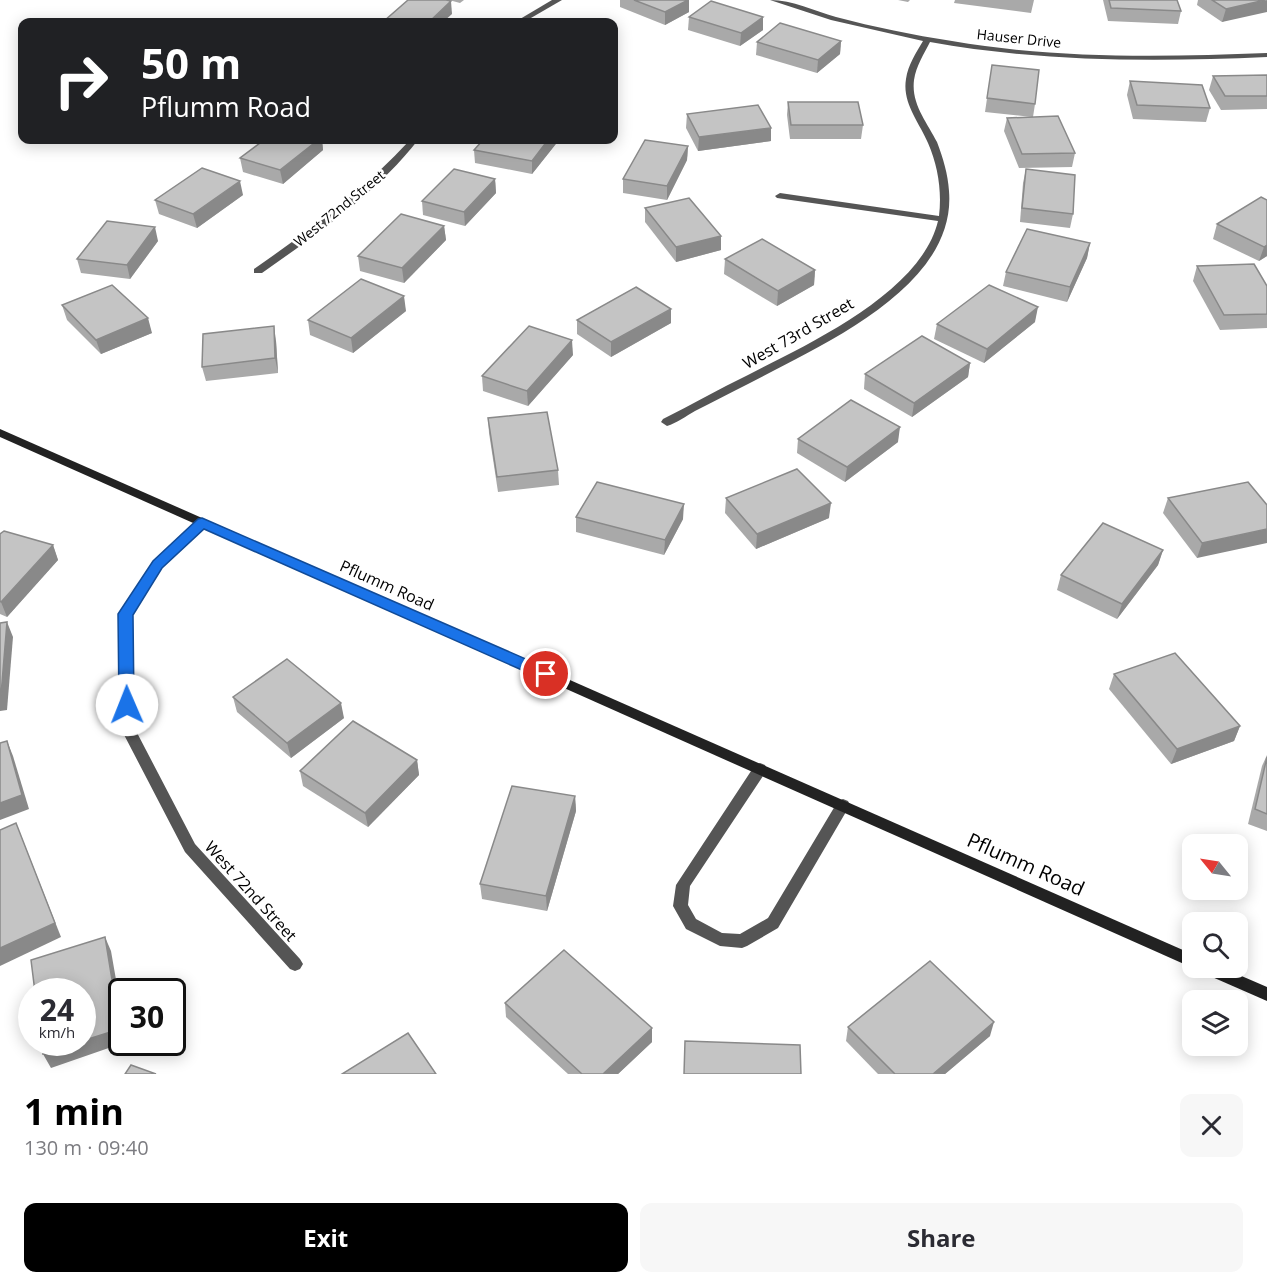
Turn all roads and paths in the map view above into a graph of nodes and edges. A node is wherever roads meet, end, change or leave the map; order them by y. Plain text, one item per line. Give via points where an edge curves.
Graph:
1 (558, 0) edge
2 (774, 0) edge
3 (526, 18) edge
4 (927, 40) junction
5 (1267, 55) edge
6 (410, 144) edge
7 (780, 196) dead end
8 (942, 219) junction
9 (258, 271) dead end
10 (668, 422) dead end
11 (0, 433) edge
12 (202, 523) junction
13 (760, 769) junction
14 (843, 805) junction
15 (1182, 957) edge
16 (295, 964) dead end
17 (1231, 978) edge
18 (1267, 994) edge

1 - 3 street
2 - 4 street, Hauser Drive
4 - 5 street, Hauser Drive via 1047,55 1164,59
4 - 8 street, West 73rd Street via 913,62 909,94 940,163 946,203
6 - 9 street, West 72nd Street via 362,193
7 - 8 street
8 - 10 street, West 73rd Street via 938,237 925,258 879,303 838,331
11 - 12 main road, Pflumm Road
12 - 13 main road, Pflumm Road
12 - 16 street, West 72nd Street via 158,565 125,614 127,728 190,848
13 - 14 main road, Pflumm Road
13 - 14 street via 684,885 680,906 691,924 720,939 742,941 773,923
14 - 15 main road, Pflumm Road
17 - 18 main road

